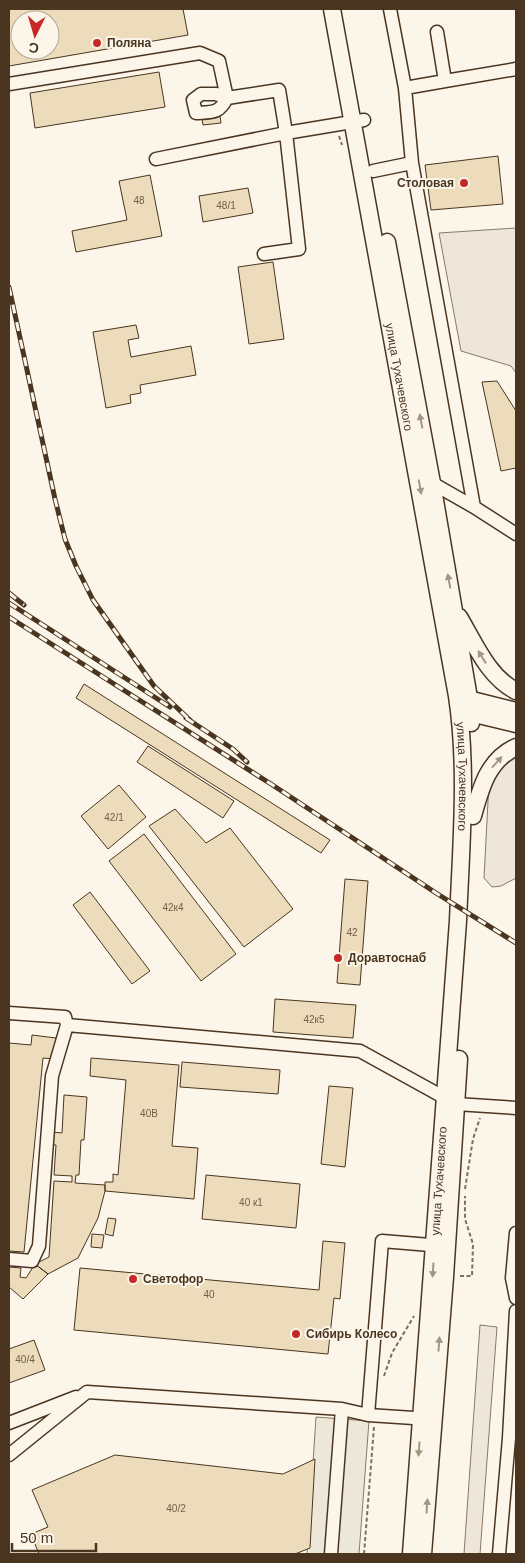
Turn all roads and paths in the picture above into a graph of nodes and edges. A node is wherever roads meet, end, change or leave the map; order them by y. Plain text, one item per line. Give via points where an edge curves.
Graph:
1 (332, 9) edge
2 (344, 9) edge
3 (390, 9) edge
4 (437, 32) dead end
5 (516, 69) edge
6 (445, 81) junction
7 (9, 84) edge
8 (405, 88) junction
9 (359, 121) junction
10 (286, 133) junction
11 (156, 160) dead end
12 (412, 163) junction
13 (373, 171) junction
14 (264, 254) dead end
15 (432, 483) junction
16 (474, 507) junction
17 (516, 534) edge
18 (454, 608) junction
19 (516, 691) edge
20 (464, 705) junction
21 (516, 711) edge
22 (516, 724) edge
23 (516, 747) edge
24 (473, 816) junction
25 (9, 1013) edge
26 (66, 1025) junction
27 (451, 1101) junction
28 (516, 1108) edge
29 (516, 1233) edge
30 (440, 1246) junction
31 (9, 1259) edge
32 (514, 1278) edge
33 (516, 1298) edge
34 (516, 1311) edge
35 (415, 1314) dead end
36 (381, 1382) dead end
37 (87, 1392) junction
38 (342, 1409) junction
39 (372, 1415) junction
40 (427, 1418) junction
41 (9, 1423) edge
42 (9, 1455) edge
43 (331, 1554) edge
44 (364, 1554) edge
45 (411, 1554) edge
46 (423, 1554) edge
47 (499, 1554) edge

1 - 9 main road, улица Тухачевского
2 - 9 main road, улица Тухачевского
3 - 8 street
4 - 6 street
5 - 6 street
6 - 8 street
7 - 10 street via 200,53 219,61 227,98 279,90
8 - 12 street
9 - 10 street
9 - 13 main road, улица Тухачевского
9 -> 20 main road, улица Тухачевского
10 - 11 street
10 - 14 street via 299,249
12 - 13 street
12 - 16 street
15 -> 13 main road, улица Тухачевского
15 - 16 street
18 -> 15 main road, улица Тухачевского
16 - 17 street
19 -> 18 main road via 485,662
18 - 20 main road, улица Тухачевского
20 - 21 main road
20 - 22 main road
20 - 24 main road, улица Тухачевского
20 - 27 main road, улица Тухачевского
24 -> 23 main road via 494,763
24 - 27 main road, улица Тухачевского
25 - 26 street via 65,1017
26 - 27 street via 360,1051
26 - 31 street via 52,1076 39,1246 32,1261
27 - 28 street
27 - 30 main road, улица Тухачевского
29 - 32 street
30 - 39 street via 382,1241
30 - 40 main road, улица Тухачевского
32 - 33 street
34 - 47 street
35 - 36 path via 392,1353
37 - 38 street
37 - 41 street
37 - 42 street
38 - 39 street
38 - 43 street
39 - 40 street
39 - 44 path
40 -> 45 main road, улица Тухачевского
46 -> 40 main road, улица Тухачевского

